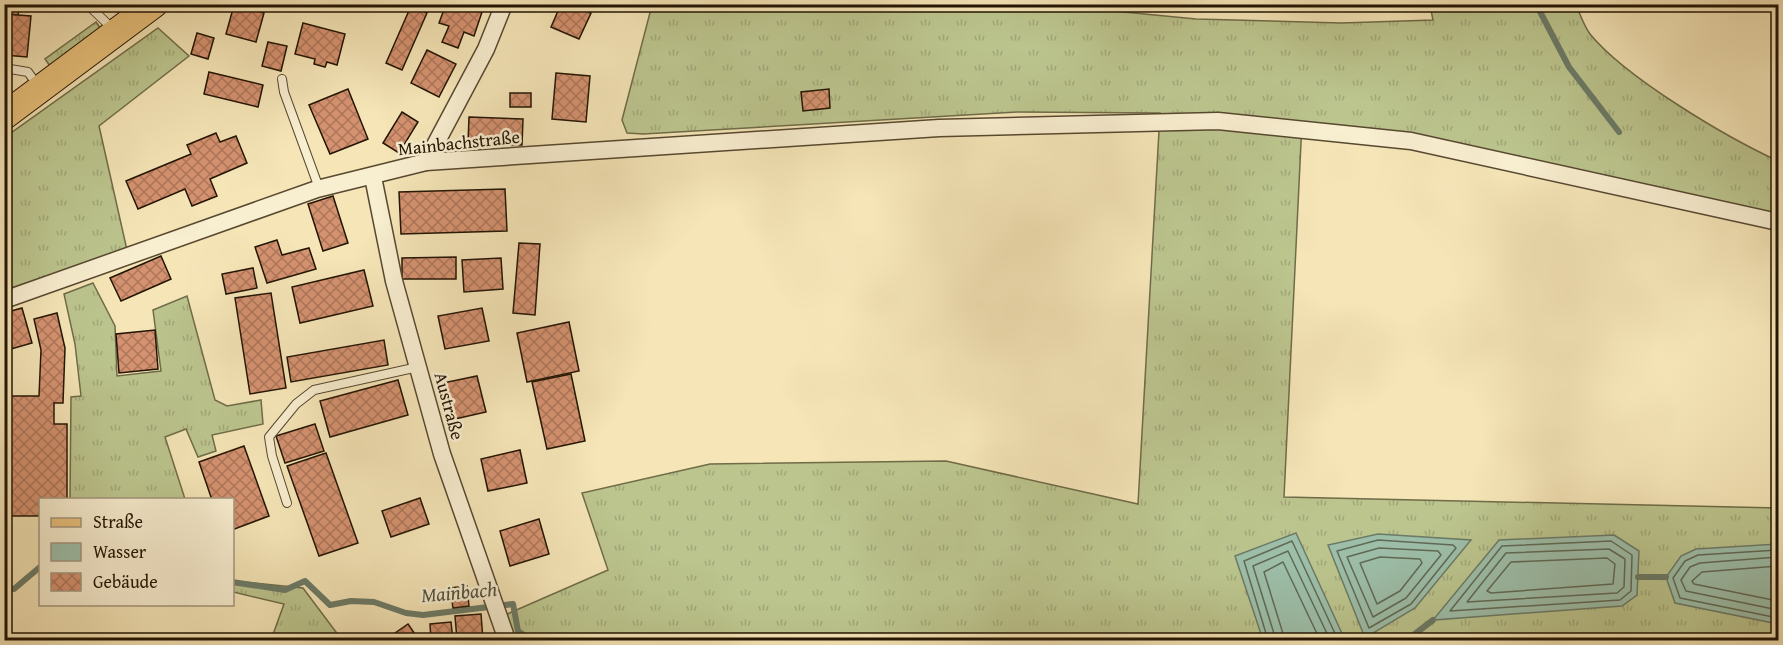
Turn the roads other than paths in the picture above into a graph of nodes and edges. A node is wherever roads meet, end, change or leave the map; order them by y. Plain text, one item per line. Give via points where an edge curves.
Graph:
1 (87, 4) edge
2 (154, 4) edge
3 (504, 4) edge
4 (117, 33) junction
5 (4, 68) edge
6 (282, 79) dead end
7 (40, 90) junction
8 (4, 116) edge
9 (426, 162) junction
10 (373, 177) junction
11 (320, 188) junction
12 (1779, 222) edge
13 (4, 300) edge
14 (418, 367) junction
15 (287, 502) dead end
16 (507, 640) edge

1 - 4 lane
2 - 4 main road
3 - 9 street via 486,49
4 - 7 main road
5 - 7 lane via 28,72
6 - 11 lane
7 - 8 main road
9 - 10 street, Mainbachstraße via 399,166
9 - 12 street, Mainbachstraße via 939,128 1218,121 1411,141
10 - 11 street, Mainbachstraße
10 - 14 street, Austraße via 394,281
11 - 13 street, Mainbachstraße
14 - 15 lane via 314,390 296,404 269,437
14 - 16 street, Austraße via 442,454

